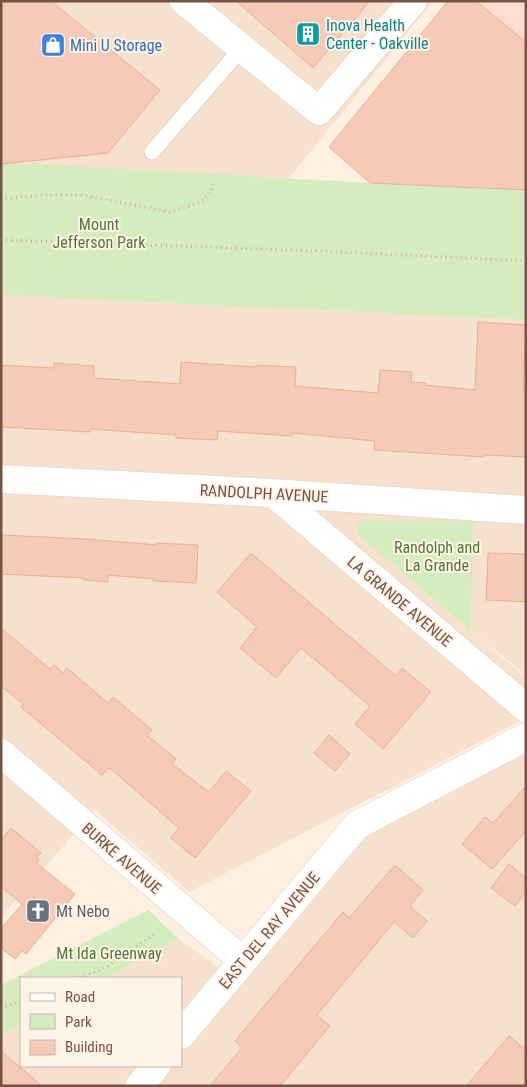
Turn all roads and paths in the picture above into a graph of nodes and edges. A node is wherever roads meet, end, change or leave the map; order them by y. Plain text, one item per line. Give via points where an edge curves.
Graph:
1 (184, 1) edge
2 (413, 1) edge
3 (241, 49) junction
4 (152, 152) dead end
5 (214, 181) dead end
6 (1, 199) edge
7 (1, 240) edge
8 (526, 261) edge
9 (1, 479) edge
10 (273, 493) junction
11 (526, 510) edge
12 (526, 708) edge
13 (526, 737) edge
14 (1, 753) edge
15 (156, 933) dead end
16 (243, 961) junction
17 (82, 977) edge
18 (20, 1001) edge
19 (1, 1008) edge
20 (182, 1034) edge
21 (155, 1067) edge
22 (139, 1086) edge

1 - 3 street
2 - 3 street via 319,111
3 - 4 lane
5 - 6 path via 205,199 170,212 82,195
7 - 8 path
9 - 10 street, RANDOLPH AVENUE
10 - 11 street, RANDOLPH AVENUE
10 - 12 street, LA GRANDE AVENUE
13 - 16 street, EAST DEL RAY AVENUE via 357,825
14 - 16 street, BURKE AVENUE
15 - 17 path via 105,968
16 - 20 street, EAST DEL RAY AVENUE
18 - 19 path
21 - 22 street

